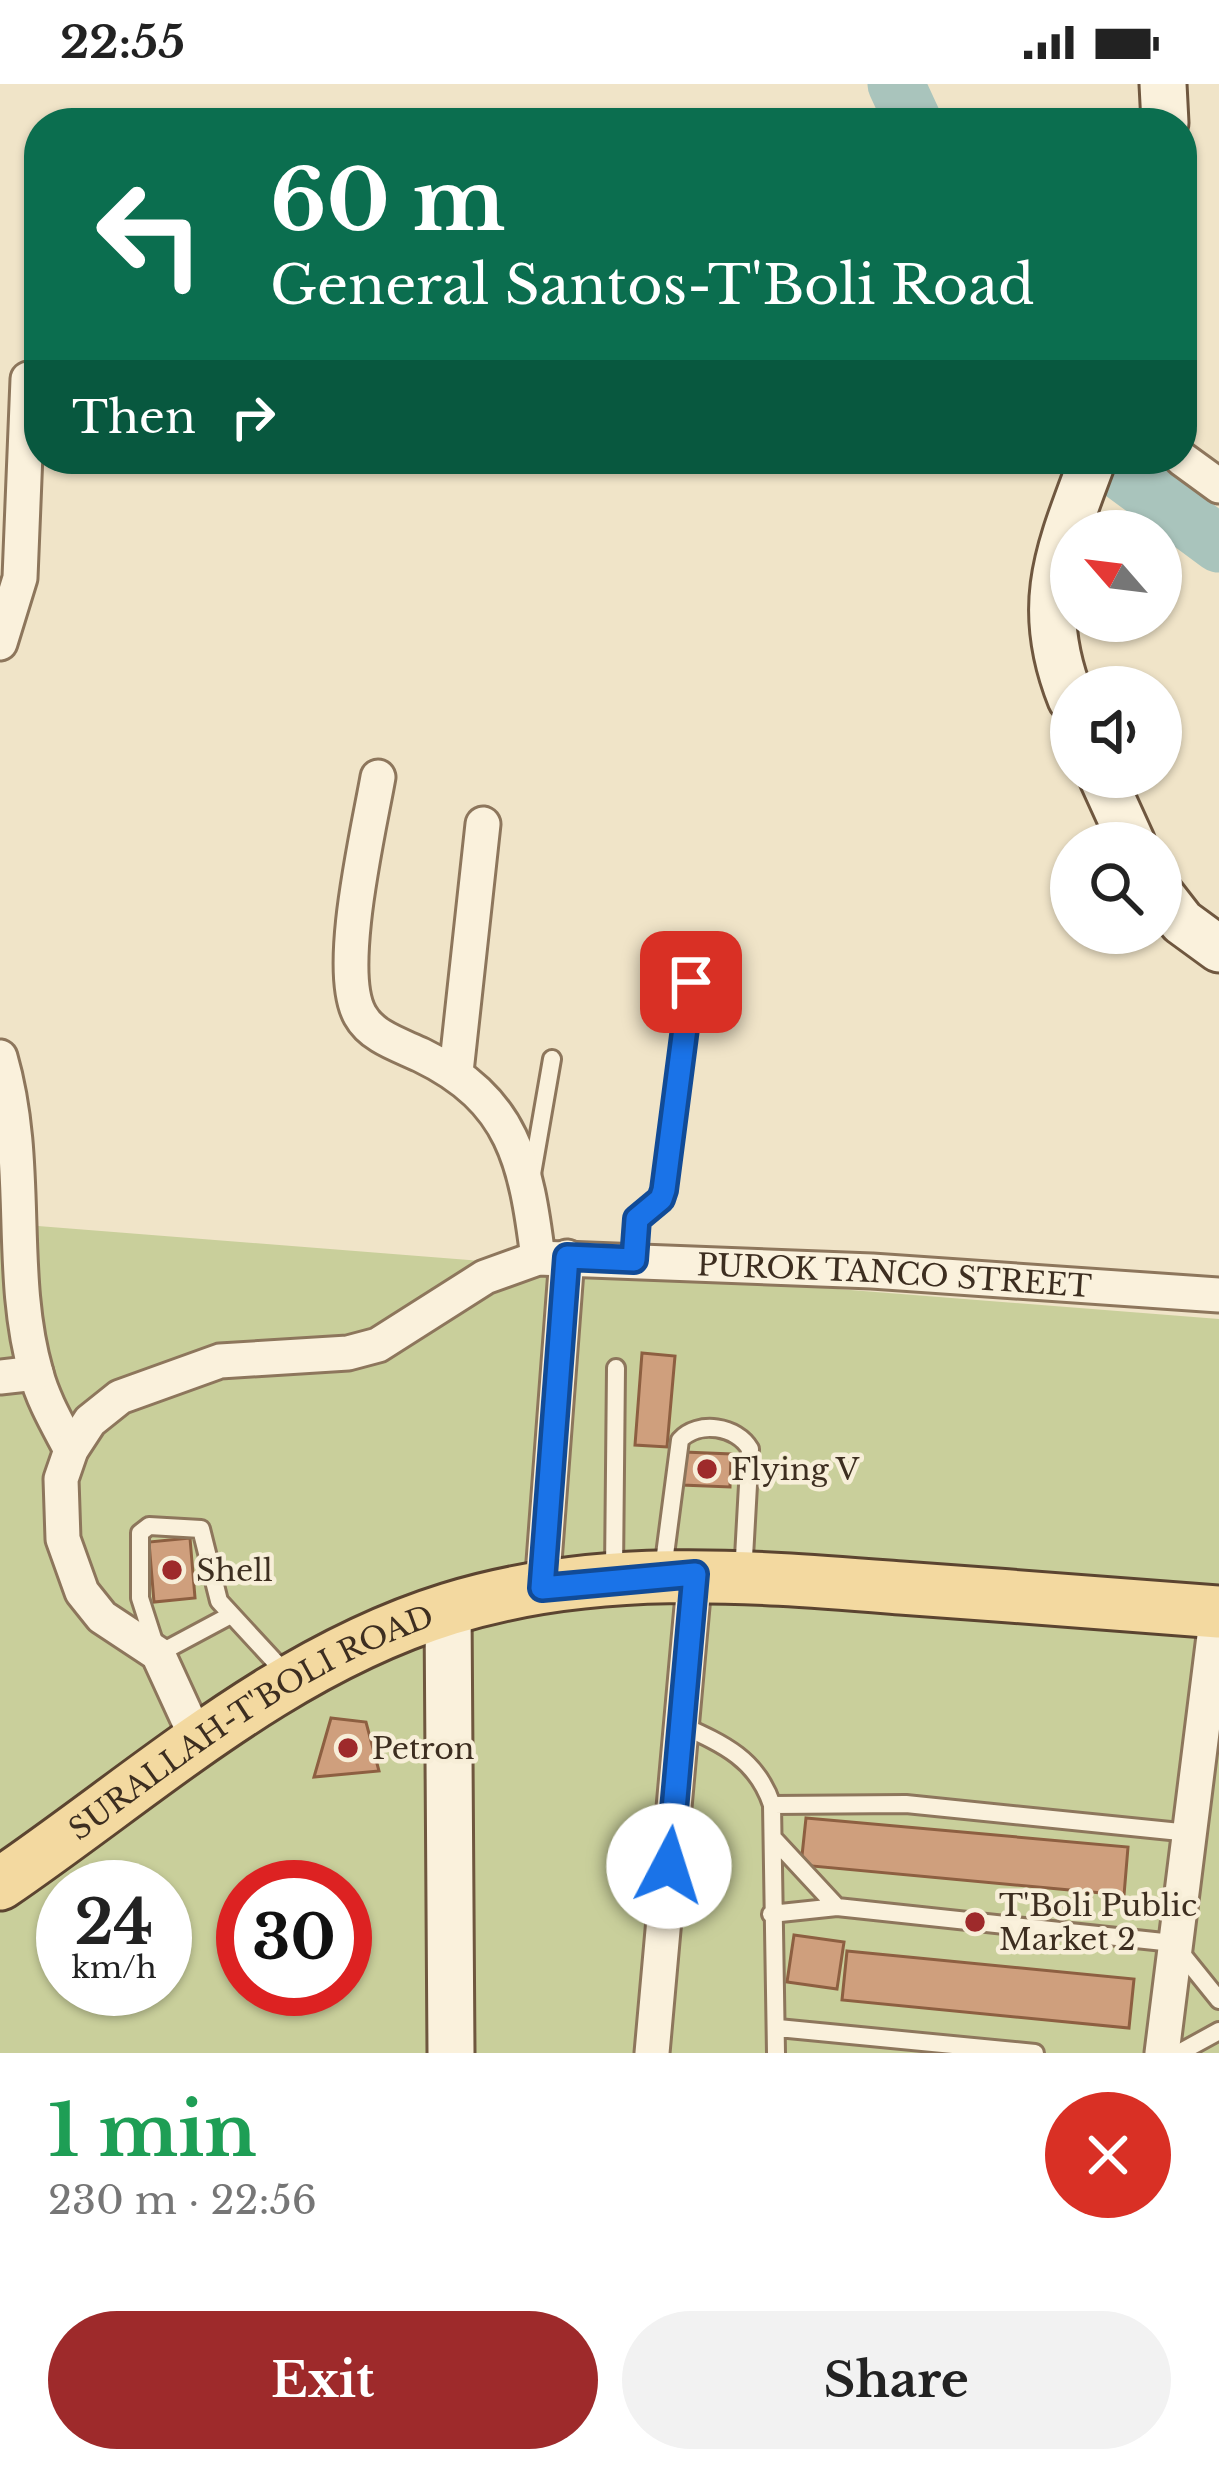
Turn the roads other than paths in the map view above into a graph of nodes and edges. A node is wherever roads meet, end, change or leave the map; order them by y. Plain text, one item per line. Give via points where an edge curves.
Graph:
1 (24, 474) edge
2 (1088, 474) edge
3 (0, 643) edge
4 (1062, 666) edge
5 (379, 777) dead end
6 (483, 824) dead end
7 (1182, 922) edge
8 (1219, 949) edge
9 (691, 982) dead end
10 (0, 1057) edge
11 (552, 1059) dead end
12 (456, 1072) junction
13 (529, 1187) junction
14 (552, 1257) junction
15 (634, 1260) junction
16 (1219, 1294) edge
17 (616, 1367) dead end
18 (36, 1373) junction
19 (0, 1377) edge
20 (71, 1450) junction
21 (679, 1575) junction
22 (542, 1588) junction
23 (448, 1609) junction
24 (1218, 1612) edge
25 (229, 1616) junction
26 (158, 1654) junction
27 (292, 1681) junction
28 (1212, 1712) edge
29 (681, 1725) junction
30 (197, 1739) junction
31 (772, 1805) junction
32 (1190, 1833) junction
33 (773, 1838) junction
34 (0, 1884) edge
35 (837, 1906) junction
36 (771, 1914) junction
37 (1174, 1943) junction
38 (1219, 2000) edge
39 (778, 2028) junction
40 (1219, 2031) edge
41 (451, 2053) edge
42 (652, 2053) edge
43 (776, 2053) edge
44 (1035, 2053) edge
45 (1162, 2053) edge
46 (1179, 2053) edge

1 - 3 street via 20,578
2 - 4 street via 1054,564 1052,628
5 - 12 street via 354,916 359,1015 377,1034
6 - 12 street
7 - 8 street
9 - 15 lane via 664,1190 637,1219
10 - 18 street via 16,1114
11 - 13 lane
12 - 13 street via 498,1112
13 - 14 street
14 - 15 street, PUROK TANCO STREET
14 - 20 street via 485,1277 378,1345 220,1361 157,1382 120,1397
14 - 22 street
15 - 16 street, PUROK TANCO STREET
17 - 21 lane
18 - 19 street
18 - 20 street
20 - 26 street via 60,1507 70,1568 102,1617
21 - 21 lane via 750,1448 723,1429 696,1429 680,1440
21 - 22 main road, SURALLAH-T'BOLI ROAD
21 - 24 main road, SURALLAH-T'BOLI ROAD
21 - 29 street
22 - 23 main road, SURALLAH-T'BOLI ROAD
23 - 27 main road, SURALLAH-T'BOLI ROAD
23 - 41 street
24 - 28 street
25 - 26 lane
25 - 26 lane via 214,1589 205,1533 188,1524 149,1526 137,1540 140,1598
25 - 27 lane
26 - 30 street
27 - 30 main road, SURALLAH-T'BOLI ROAD
28 - 32 street
29 - 31 lane via 742,1756
29 - 42 street
30 - 34 main road, SURALLAH-T'BOLI ROAD
31 - 32 lane via 906,1804
31 - 33 lane
32 - 37 street
33 - 35 lane
33 - 36 lane
35 - 36 lane
35 - 37 lane
36 - 39 lane
37 - 38 lane
37 - 45 street
39 - 43 lane
39 - 44 lane
40 - 46 lane

